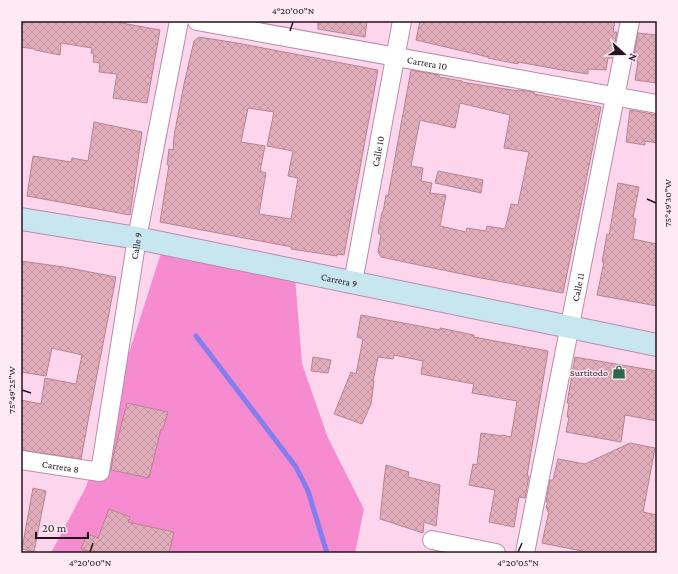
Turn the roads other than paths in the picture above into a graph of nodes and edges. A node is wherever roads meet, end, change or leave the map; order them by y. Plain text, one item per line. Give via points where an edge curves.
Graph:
1 (179, 21) edge
2 (198, 21) edge
3 (402, 21) edge
4 (630, 21) edge
5 (396, 57) junction
6 (616, 97) junction
7 (657, 104) edge
8 (21, 219) edge
9 (137, 238) junction
10 (353, 282) junction
11 (570, 326) junction
12 (657, 345) edge
13 (21, 460) edge
14 (100, 472) joint
15 (432, 540) dead end
16 (496, 553) edge
17 (525, 553) edge

1 - 9 street, Calle 9
2 - 5 street, Carrera 10
3 - 5 street, Calle 10
4 - 6 street, Calle 11
5 - 6 street, Carrera 10
5 - 10 street, Calle 10
6 - 7 street, Carrera 10
6 - 11 street, Calle 11
8 - 9 main road, Carrera 9
9 - 10 main road, Carrera 9
9 - 14 street, Calle 9
10 - 11 main road, Carrera 9
11 - 12 main road, Carrera 9
11 - 17 street, Calle 11
13 - 14 street, Carrera 8
15 - 16 street

